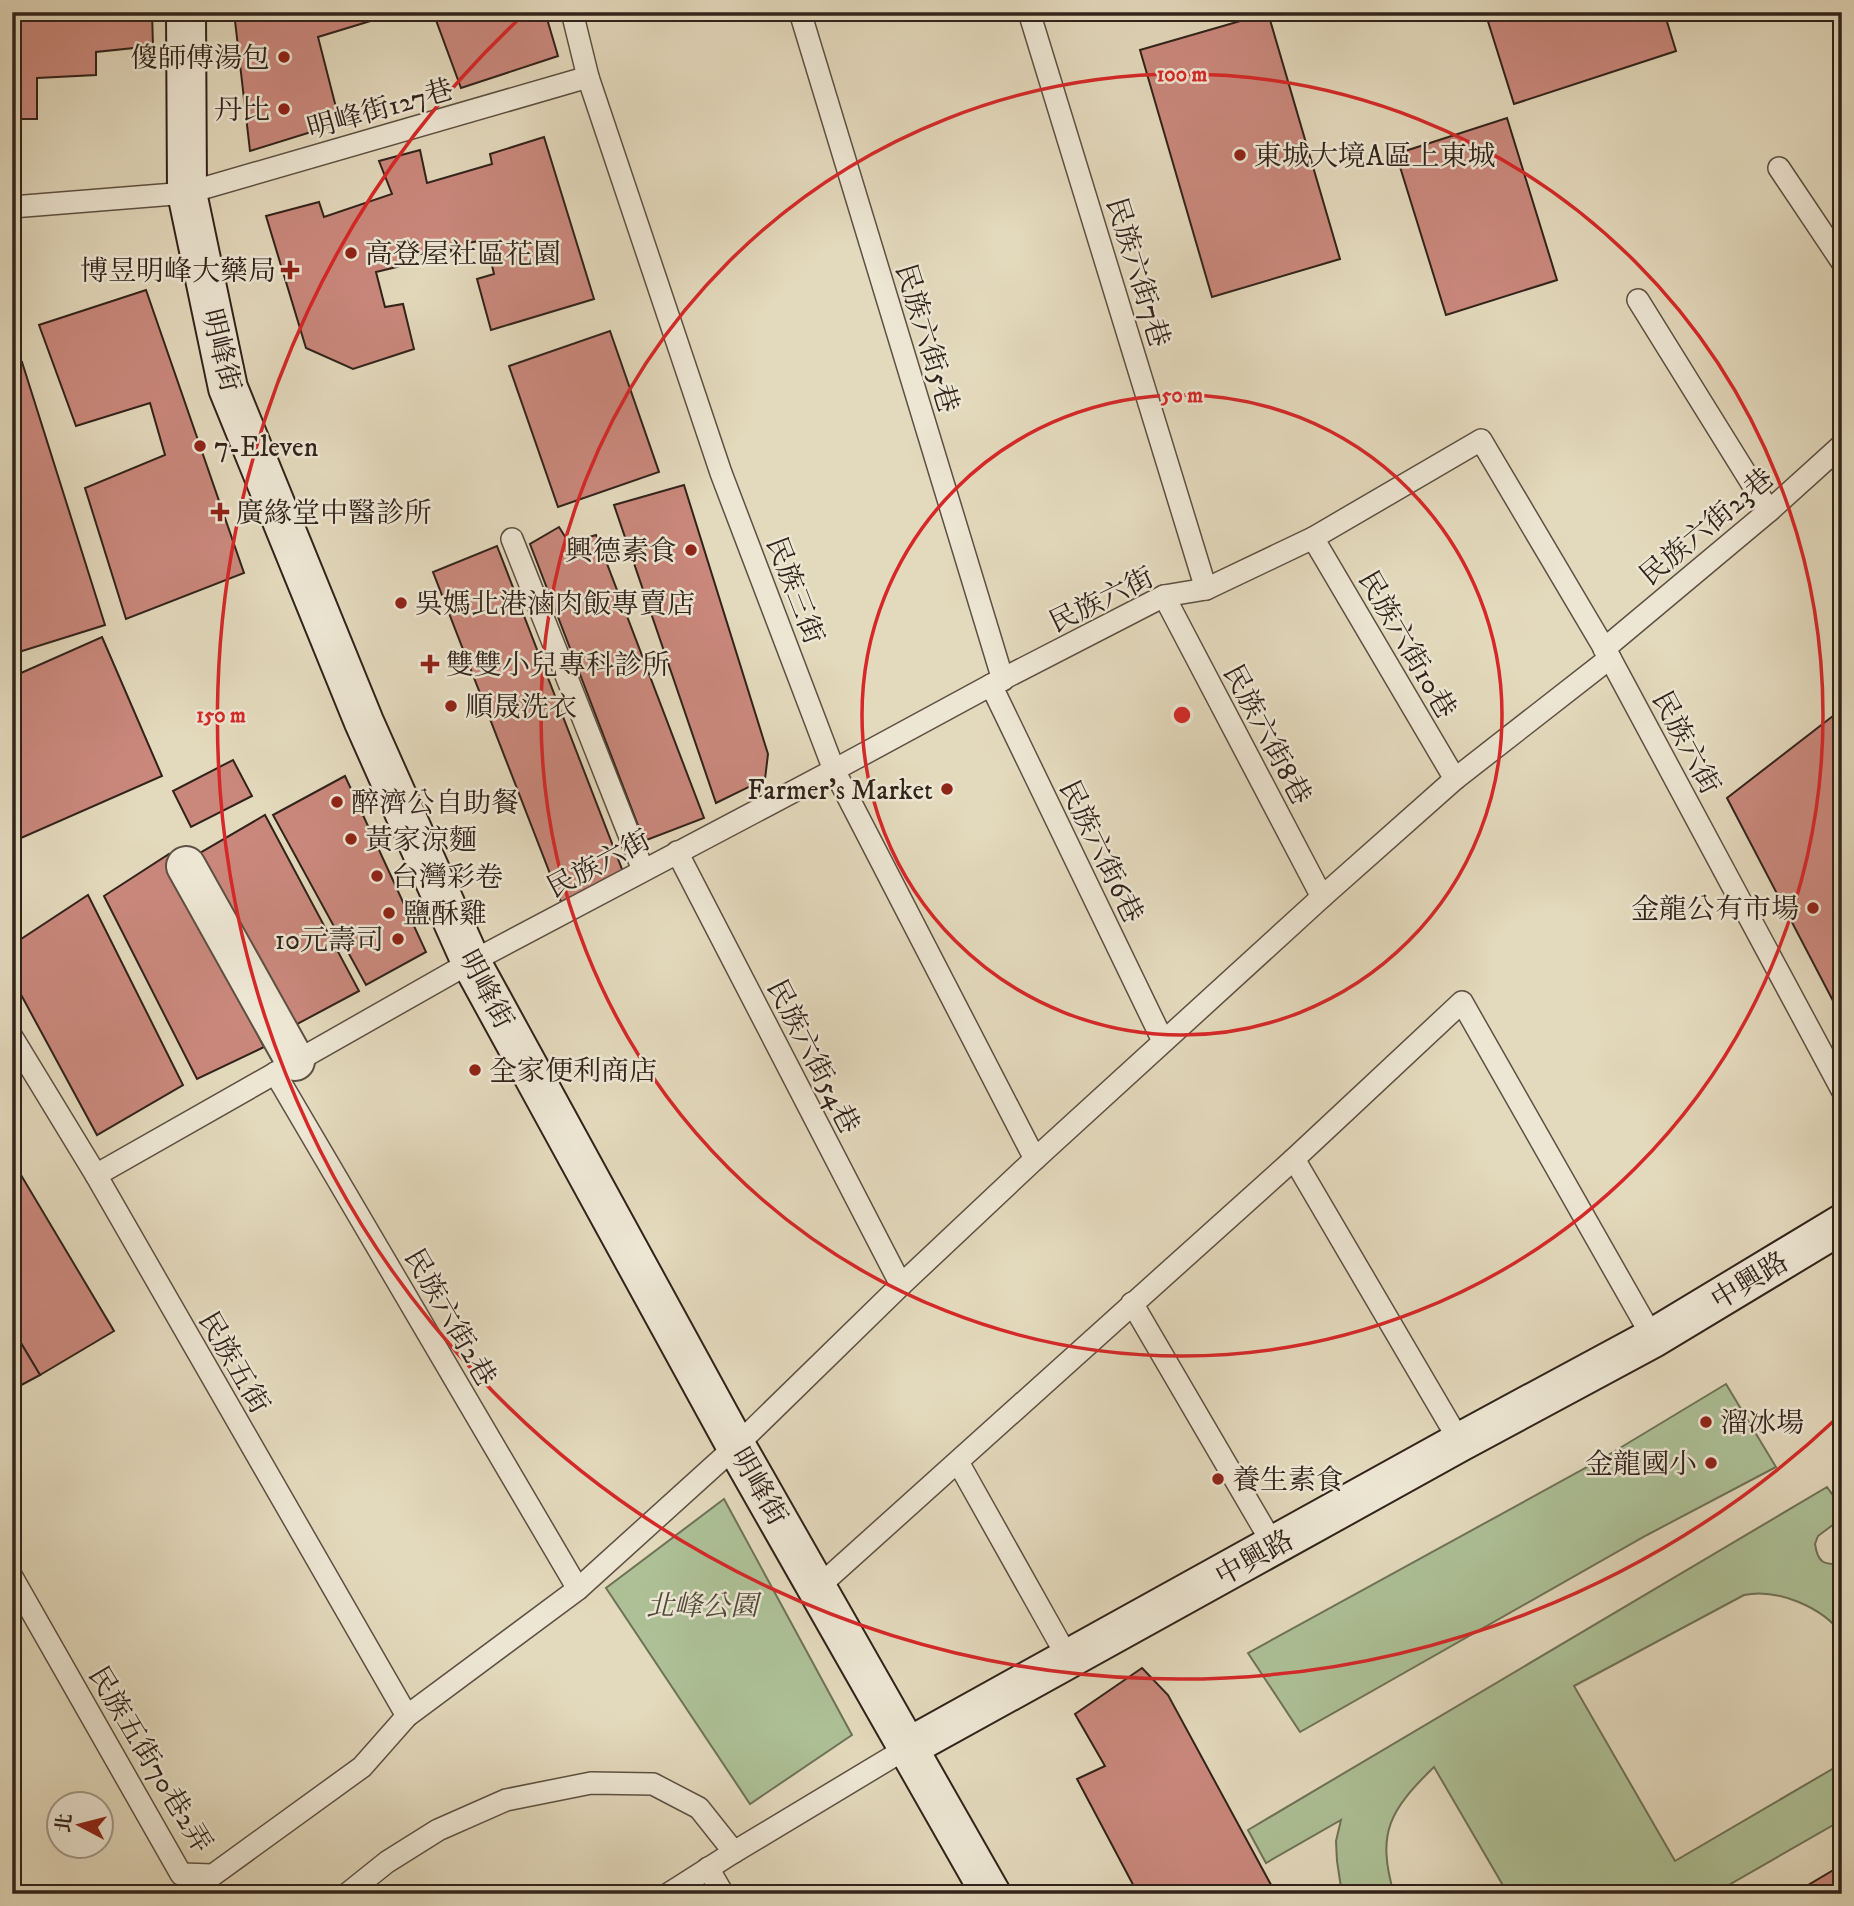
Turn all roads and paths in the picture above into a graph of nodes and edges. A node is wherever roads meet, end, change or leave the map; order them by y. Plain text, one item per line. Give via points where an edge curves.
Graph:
1 (186, 12) edge
2 (572, 12) edge
3 (800, 12) edge
4 (1030, 12) edge
5 (588, 77) junction
6 (1779, 168) dead end
7 (187, 193) junction
8 (12, 207) edge
9 (1842, 262) edge
10 (1639, 300) dead end
11 (1842, 445) edge
12 (1769, 511) junction
13 (512, 538) dead end
14 (1313, 538) junction
15 (1206, 589) junction
16 (1164, 596) junction
17 (1607, 653) junction
18 (997, 682) junction
19 (834, 770) junction
20 (1455, 779) junction
21 (677, 852) junction
22 (186, 866) dead end
23 (643, 870) junction
24 (1322, 897) junction
25 (471, 962) junction
26 (12, 1037) edge
27 (1163, 1041) junction
28 (285, 1067) junction
29 (1842, 1090) edge
30 (1035, 1159) junction
31 (1294, 1159) junction
32 (96, 1175) junction
33 (1842, 1224) edge
34 (901, 1285) junction
35 (1132, 1303) junction
36 (1653, 1338) junction
37 (1460, 1442) junction
38 (736, 1446) junction
39 (958, 1462) junction
40 (1274, 1546) junction
41 (12, 1577) edge
42 (817, 1588) junction
43 (578, 1589) junction
44 (1068, 1658) junction
45 (407, 1716) junction
46 (907, 1748) junction
47 (734, 1852) junction
48 (708, 1868) junction
49 (347, 1894) edge
50 (668, 1894) edge
51 (723, 1894) edge
52 (990, 1894) edge

1 - 7 street, 明峰街
2 - 5 lane, 民族三街
3 - 18 lane, 民族六街5巷
4 - 15 lane, 民族六街7巷
5 - 7 lane, 明峰街127巷
5 - 19 lane, 民族三街 via 722,473
6 - 9 lane
7 - 8 lane
7 - 25 street, 明峰街 via 228,388 364,722
10 - 12 lane
11 - 12 lane, 民族六街23巷
12 - 17 lane, 民族六街23巷
13 - 23 lane
14 - 15 lane, 民族六街
14 - 17 lane, 民族六街 via 1481,440
14 - 20 lane, 民族六街10巷
15 - 16 lane, 民族六街
16 - 18 lane, 民族六街
16 - 24 lane, 民族六街8巷
17 - 20 lane, 民族六街23巷
17 - 29 lane, 民族六街
18 - 19 lane, 民族六街
18 - 27 lane, 民族六街6巷
19 - 21 lane, 民族六街
19 - 30 lane, 民族三街
20 - 24 lane, 民族六街23巷
21 - 23 lane, 民族六街
21 - 34 lane, 民族六街54巷
22 - 28 street
23 - 25 lane, 民族六街
24 - 27 lane, 民族六街23巷
25 - 28 lane, 民族六街
25 - 38 street, 明峰街
26 - 32 lane, 民族五街
27 - 30 lane, 民族六街23巷
28 - 32 lane, 民族六街
28 - 43 lane, 民族六街2巷
30 - 34 lane, 民族六街23巷
31 - 35 lane
31 - 36 lane via 1461,1002
31 - 37 lane
32 - 45 lane, 民族五街
33 - 36 street, 中興路
34 - 38 lane, 民族六街23巷
35 - 39 lane
35 - 40 lane
36 - 37 street, 中興路
37 - 40 street, 中興路
38 - 42 street, 明峰街
38 - 43 lane, 民族六街23巷
39 - 42 lane
39 - 44 lane
40 - 44 street, 中興路
41 - 45 lane, 民族五街70巷2弄 via 181,1874 213,1875 362,1767
42 - 46 street, 明峰街
43 - 45 lane, 民族六街23巷
44 - 46 street, 中興路
46 - 47 lane, 中興路
46 - 52 street, 明峰街
47 - 48 lane, 中興路
47 - 49 lane via 699,1808 653,1784 592,1783 506,1800 438,1830
48 - 50 lane, 中興路
48 - 51 lane

